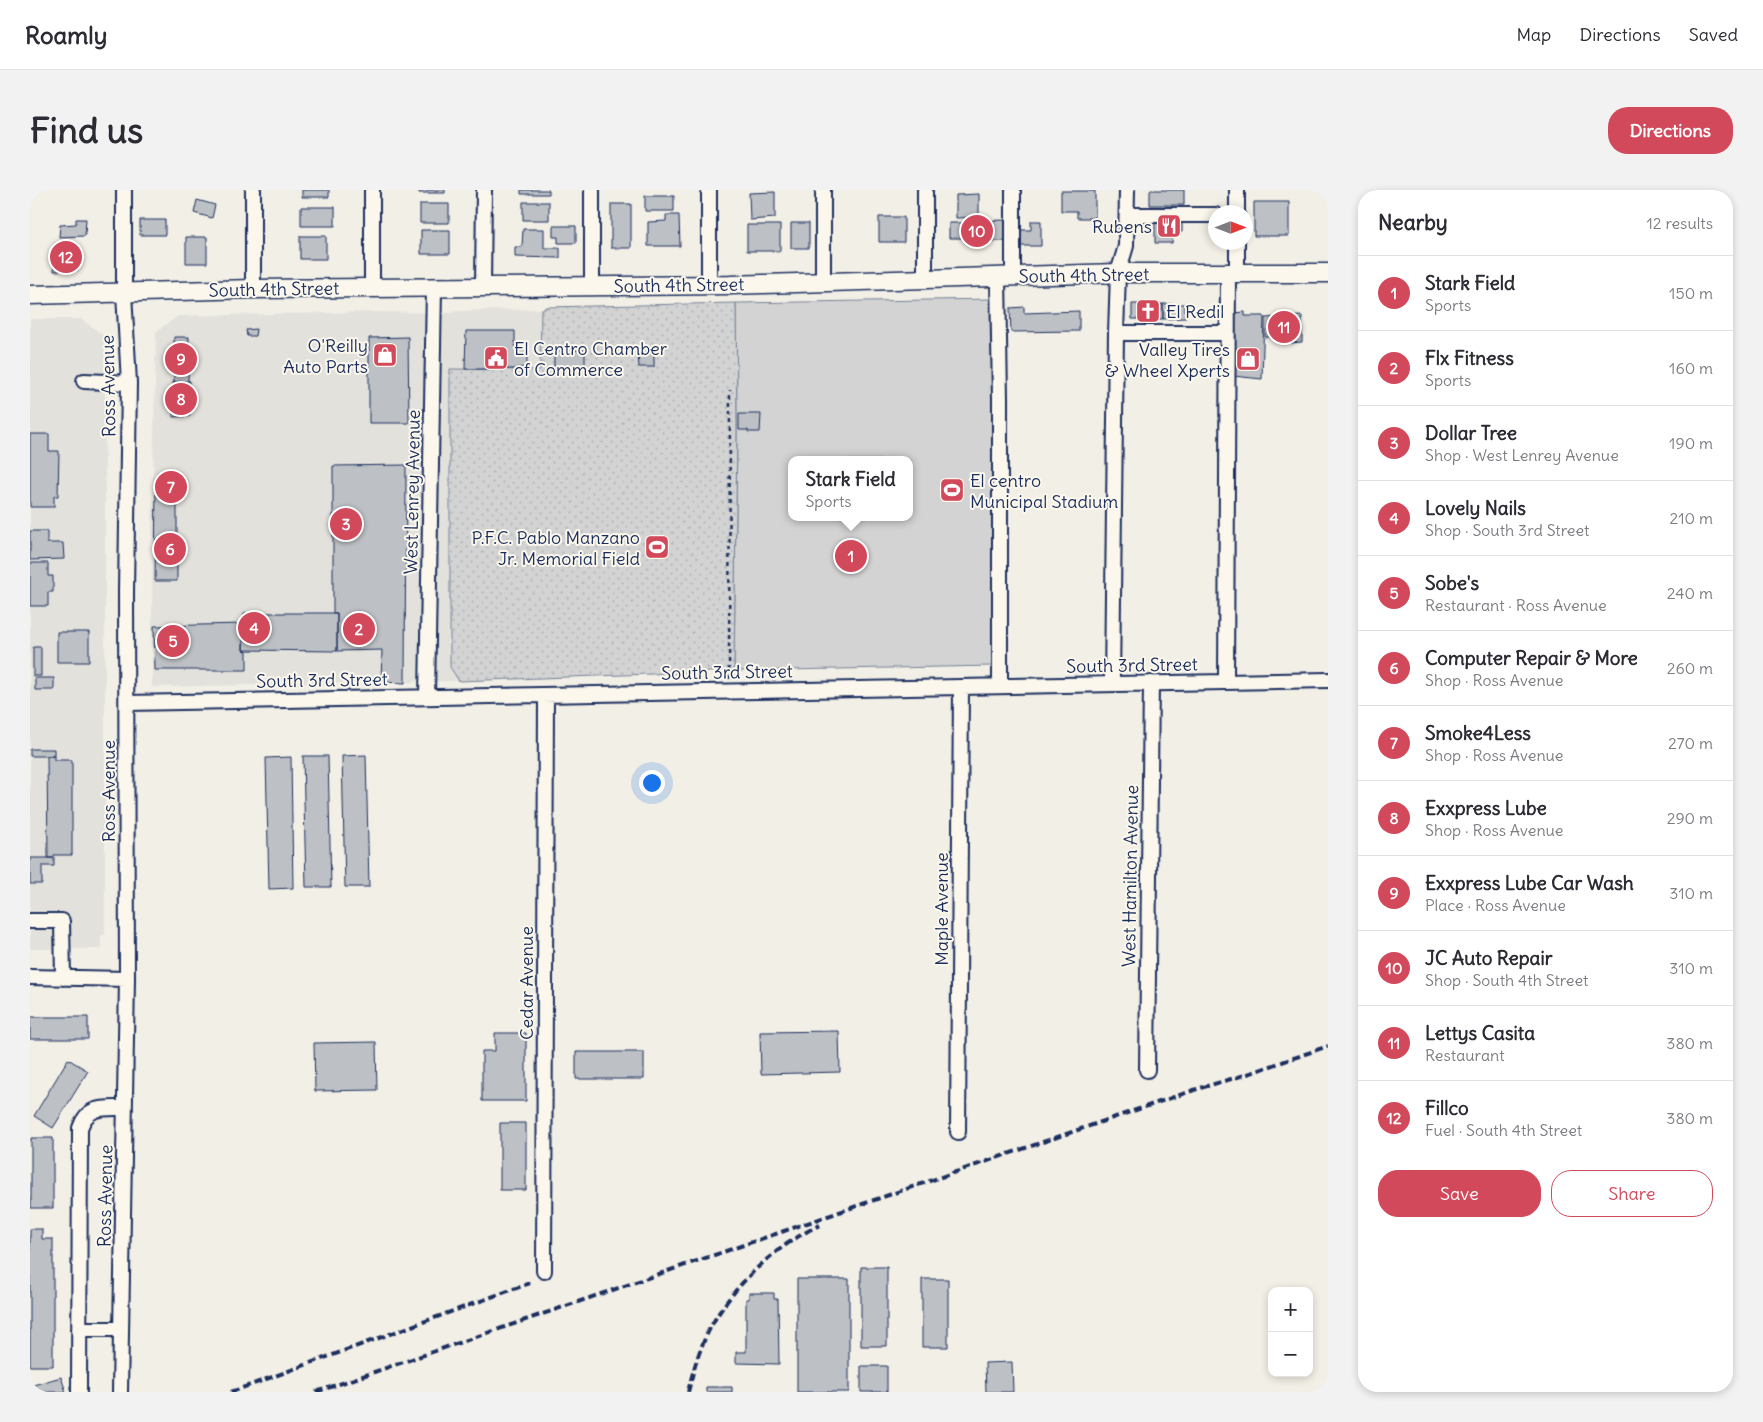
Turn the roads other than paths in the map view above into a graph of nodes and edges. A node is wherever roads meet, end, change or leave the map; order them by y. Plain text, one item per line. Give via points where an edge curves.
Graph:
1 (124, 190) edge
2 (253, 190) edge
3 (372, 190) edge
4 (484, 190) edge
5 (592, 190) edge
6 (709, 190) edge
7 (823, 190) edge
8 (925, 190) edge
9 (1013, 190) edge
10 (1127, 190) edge
11 (1237, 190) edge
12 (1237, 205) edge
13 (1127, 215) junction
14 (1208, 215) edge
15 (1236, 250) edge
16 (1118, 273) junction
17 (1328, 273) edge
18 (1232, 274) junction
19 (1005, 277) junction
20 (925, 279) junction
21 (823, 281) junction
22 (709, 285) junction
23 (484, 287) junction
24 (592, 287) junction
25 (372, 288) junction
26 (434, 288) junction
27 (253, 289) junction
28 (124, 293) junction
29 (30, 295) edge
30 (1116, 333) junction
31 (1227, 333) junction
32 (84, 382) dead end
33 (129, 383) junction
34 (1328, 680) edge
35 (1226, 682) junction
36 (1151, 683) junction
37 (1112, 684) junction
38 (1000, 686) junction
39 (961, 687) junction
40 (546, 695) junction
41 (427, 697) junction
42 (127, 702) junction
43 (30, 921) edge
44 (30, 977) edge
45 (63, 978) junction
46 (127, 979) junction
47 (1146, 1070) dead end
48 (125, 1108) junction
49 (958, 1132) dead end
50 (544, 1270) dead end
51 (79, 1329) junction
52 (122, 1329) junction
53 (79, 1392) edge
54 (120, 1392) edge

1 - 28 street, Ross Avenue
2 - 27 street
3 - 25 street
4 - 23 street
5 - 24 street
6 - 22 street
7 - 21 street
8 - 20 street
9 - 19 street
10 - 13 street
11 - 12 street
13 - 14 street
13 - 16 street via 1126,246
15 - 18 street
16 - 18 main road, South 4th Street
16 - 19 main road, South 4th Street
16 - 30 street
17 - 18 main road, South 4th Street
18 - 31 street
19 - 20 main road, South 4th Street
19 - 38 street via 1000,399
20 - 21 main road, South 4th Street
21 - 22 main road, South 4th Street
22 - 24 main road, South 4th Street
23 - 24 main road, South 4th Street
23 - 26 main road, South 4th Street
25 - 26 main road, South 4th Street
25 - 27 main road, South 4th Street
26 - 41 street, West Lenrey Avenue
27 - 28 main road, South 4th Street
28 - 29 main road, South 4th Street
28 - 33 street, Ross Avenue
30 - 31 street
30 - 37 street
31 - 35 street
32 - 33 street
33 - 42 street, Ross Avenue
34 - 35 street, South 3rd Street
35 - 36 street, South 3rd Street
36 - 37 street, South 3rd Street
36 - 47 street, West Hamilton Avenue
37 - 38 street, South 3rd Street
38 - 39 street, South 3rd Street
39 - 40 street, South 3rd Street
39 - 49 street, Maple Avenue
40 - 41 street, South 3rd Street
40 - 50 street, Cedar Avenue
41 - 42 street, South 3rd Street
42 - 46 street, Ross Avenue
43 - 45 street via 62,921
44 - 45 street
45 - 46 street
46 - 48 street, Ross Avenue
48 - 51 street via 95,1109 87,1114 80,1128
48 - 52 street, Ross Avenue
51 - 52 street
51 - 53 street
52 - 54 street, Ross Avenue

